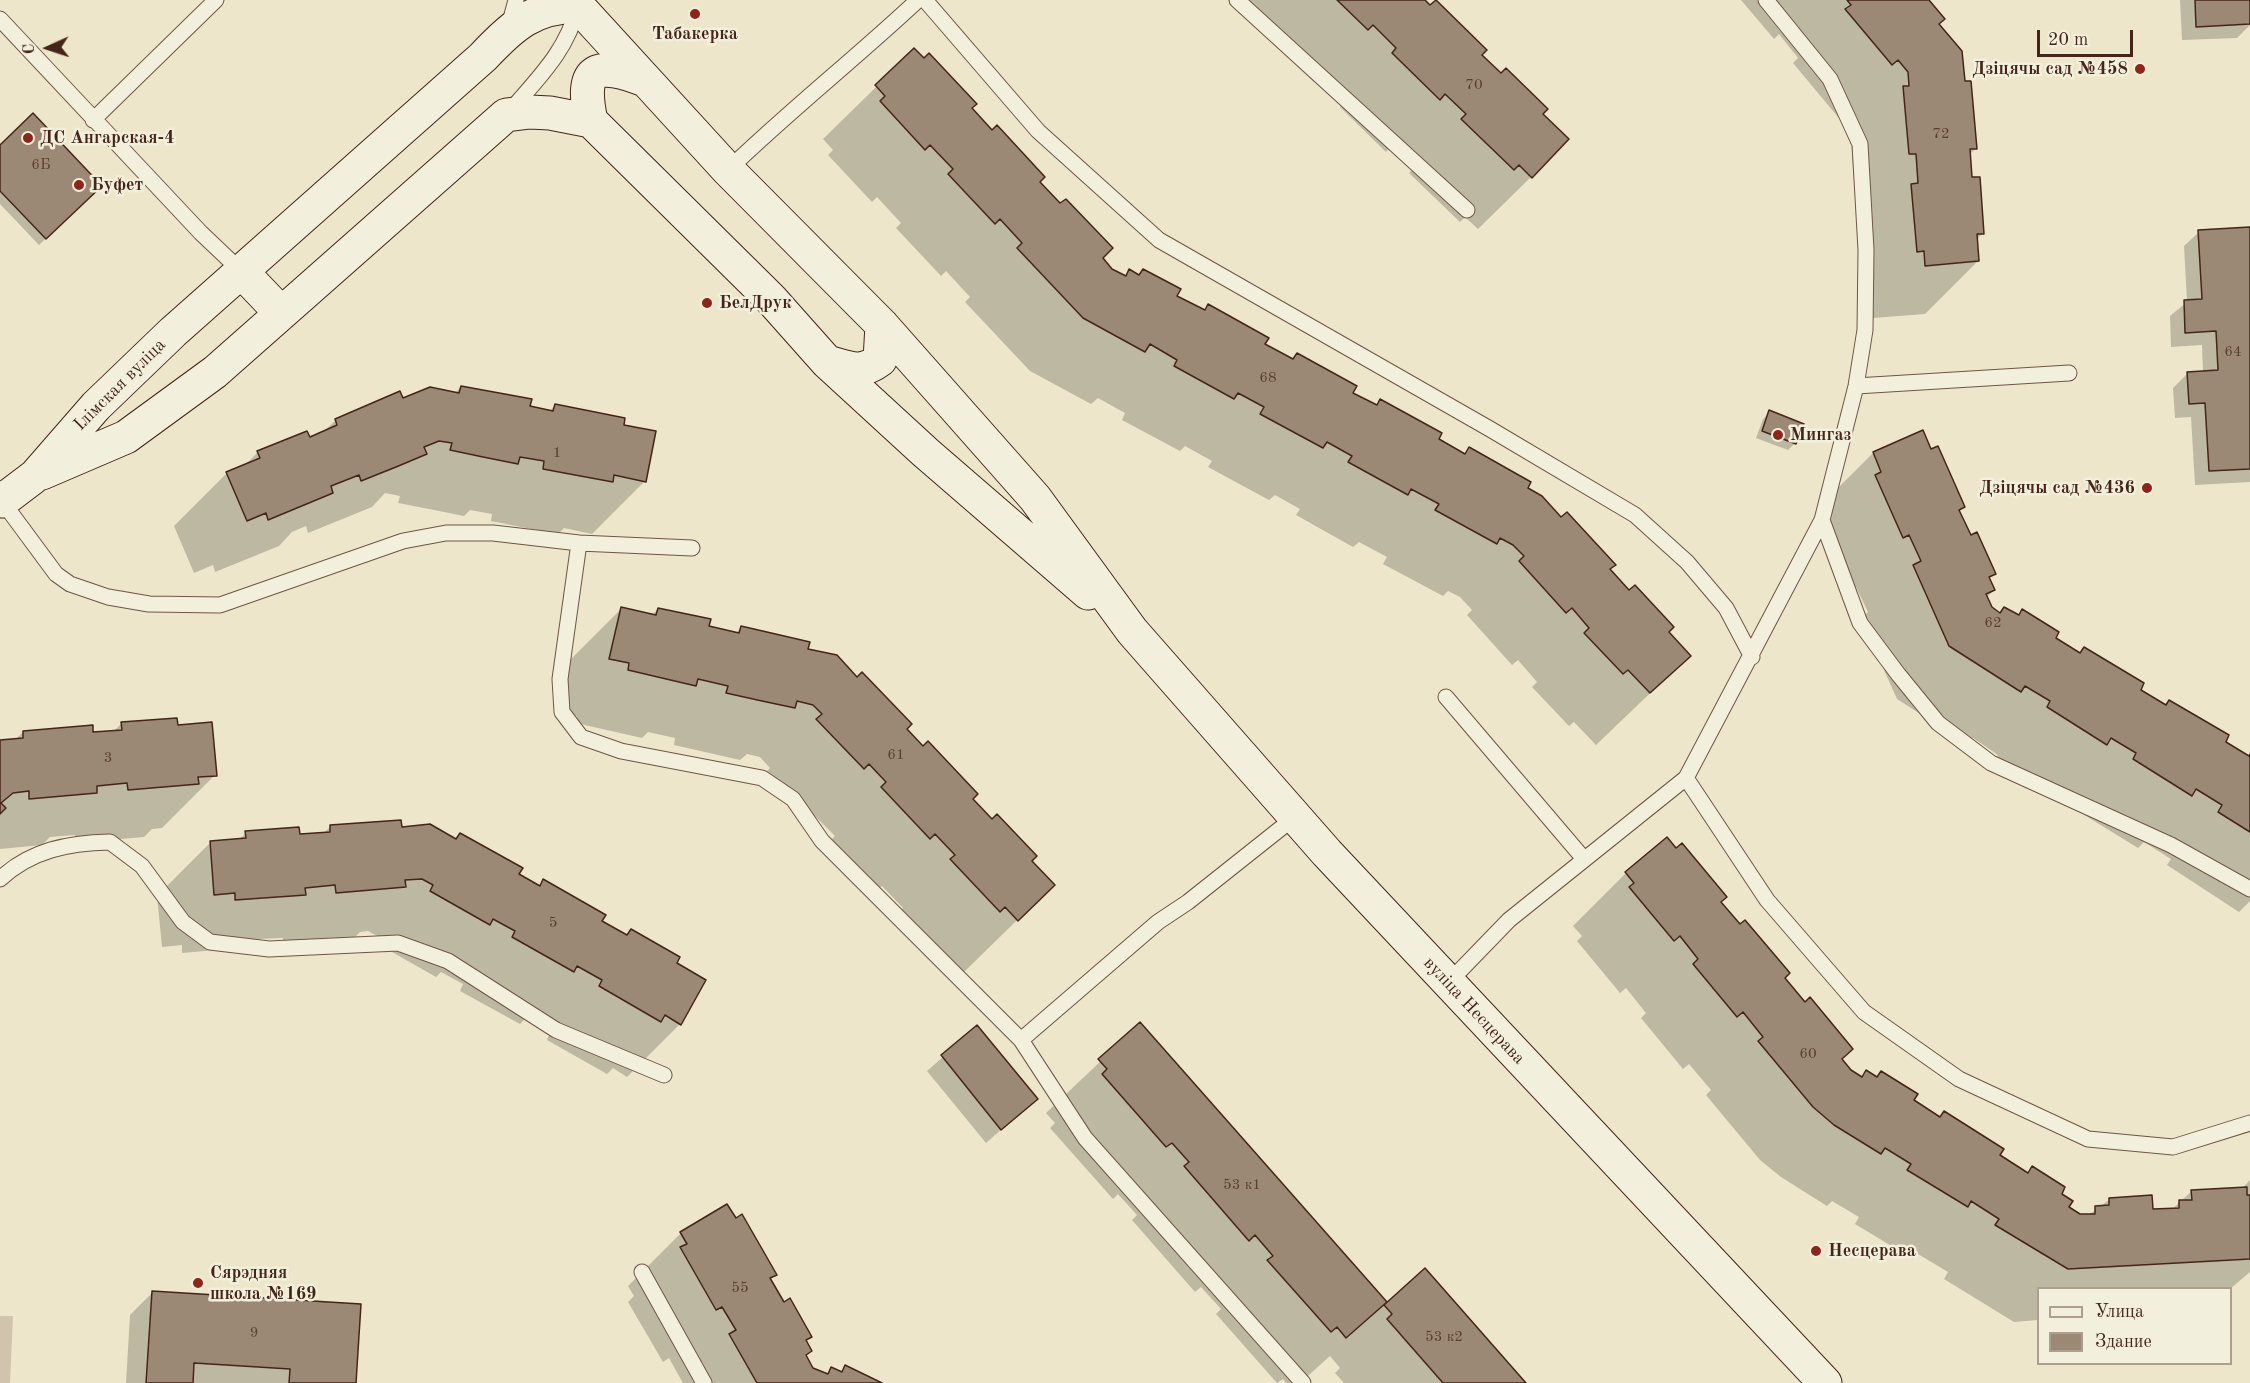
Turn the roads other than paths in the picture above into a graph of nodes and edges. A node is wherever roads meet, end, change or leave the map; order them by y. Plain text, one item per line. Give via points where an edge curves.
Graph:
1 (216, 0) edge
2 (516, 0) edge
3 (918, 0) edge
4 (925, 0) edge
5 (1237, 0) edge
6 (1767, 0) edge
7 (576, 3) edge
8 (0, 19) edge
9 (507, 32) junction
10 (645, 80) junction
11 (506, 116) junction
12 (93, 120) junction
13 (591, 121) junction
14 (728, 170) junction
15 (1467, 210) dead end
16 (241, 271) junction
17 (281, 313) junction
18 (882, 325) junction
19 (827, 362) junction
20 (2069, 373) dead end
21 (1856, 387) junction
22 (35, 476) junction
23 (1, 499) edge
24 (1822, 520) junction
25 (579, 543) junction
26 (692, 548) dead end
27 (1132, 631) junction
28 (1752, 657) junction
29 (1446, 697) dead end
30 (1686, 778) junction
31 (1295, 817) junction
32 (1584, 859) junction
33 (0, 879) edge
34 (2250, 889) edge
35 (1448, 983) junction
36 (1021, 1040) junction
37 (664, 1076) dead end
38 (2250, 1122) edge
39 (642, 1272) dead end
40 (704, 1383) edge
41 (1303, 1383) edge
42 (1825, 1383) edge

1 - 12 lane
2 - 9 lane
3 - 14 lane
4 - 28 lane via 1038,131 1159,240 1635,515 1688,561 1726,608
5 - 15 lane
6 - 21 lane via 1830,79 1860,144 1866,250 1865,330
7 - 9 main road, Ілімская вуліца via 533,15
7 - 10 main road
7 - 11 lane via 572,29 561,51
8 - 12 lane
9 - 16 main road, Ілімская вуліца
10 - 13 main road via 618,70 597,72 586,90
10 - 14 main road
11 - 13 main road via 550,113
11 - 17 main road
12 - 16 lane
13 - 19 main road via 771,299
14 - 18 main road
16 - 17 main road
16 - 22 main road, Ілімская вуліца via 96,406
17 - 22 main road via 215,372 126,436
18 - 19 main road via 880,360 867,369
18 - 27 main road via 1035,498
19 - 27 main road
20 - 21 lane
21 - 24 lane
22 - 23 main road, Ілімская вуліца
23 - 25 lane via 56,574 70,584 108,597 149,604 220,605 403,542 446,532
24 - 28 lane via 1767,620
24 - 34 lane via 1860,623 1938,723 1990,763 2171,845
25 - 26 lane
25 - 36 lane via 560,679 562,712 581,737 621,751 762,778 793,799 822,841
27 - 31 main road, вуліца Несцерава
28 - 30 lane
29 - 32 lane
30 - 32 lane
30 - 38 lane via 1767,900 1864,1012 1959,1079 2088,1139 2173,1147
31 - 35 main road, вуліца Несцерава
31 - 36 lane via 1158,922
32 - 35 lane via 1509,920
33 - 37 lane via 14,866 56,847 110,842 142,866 183,922 210,942 269,949 398,943 448,961 556,1030
35 - 42 main road, вуліца Несцерава
36 - 41 lane via 1085,1138
39 - 40 lane

